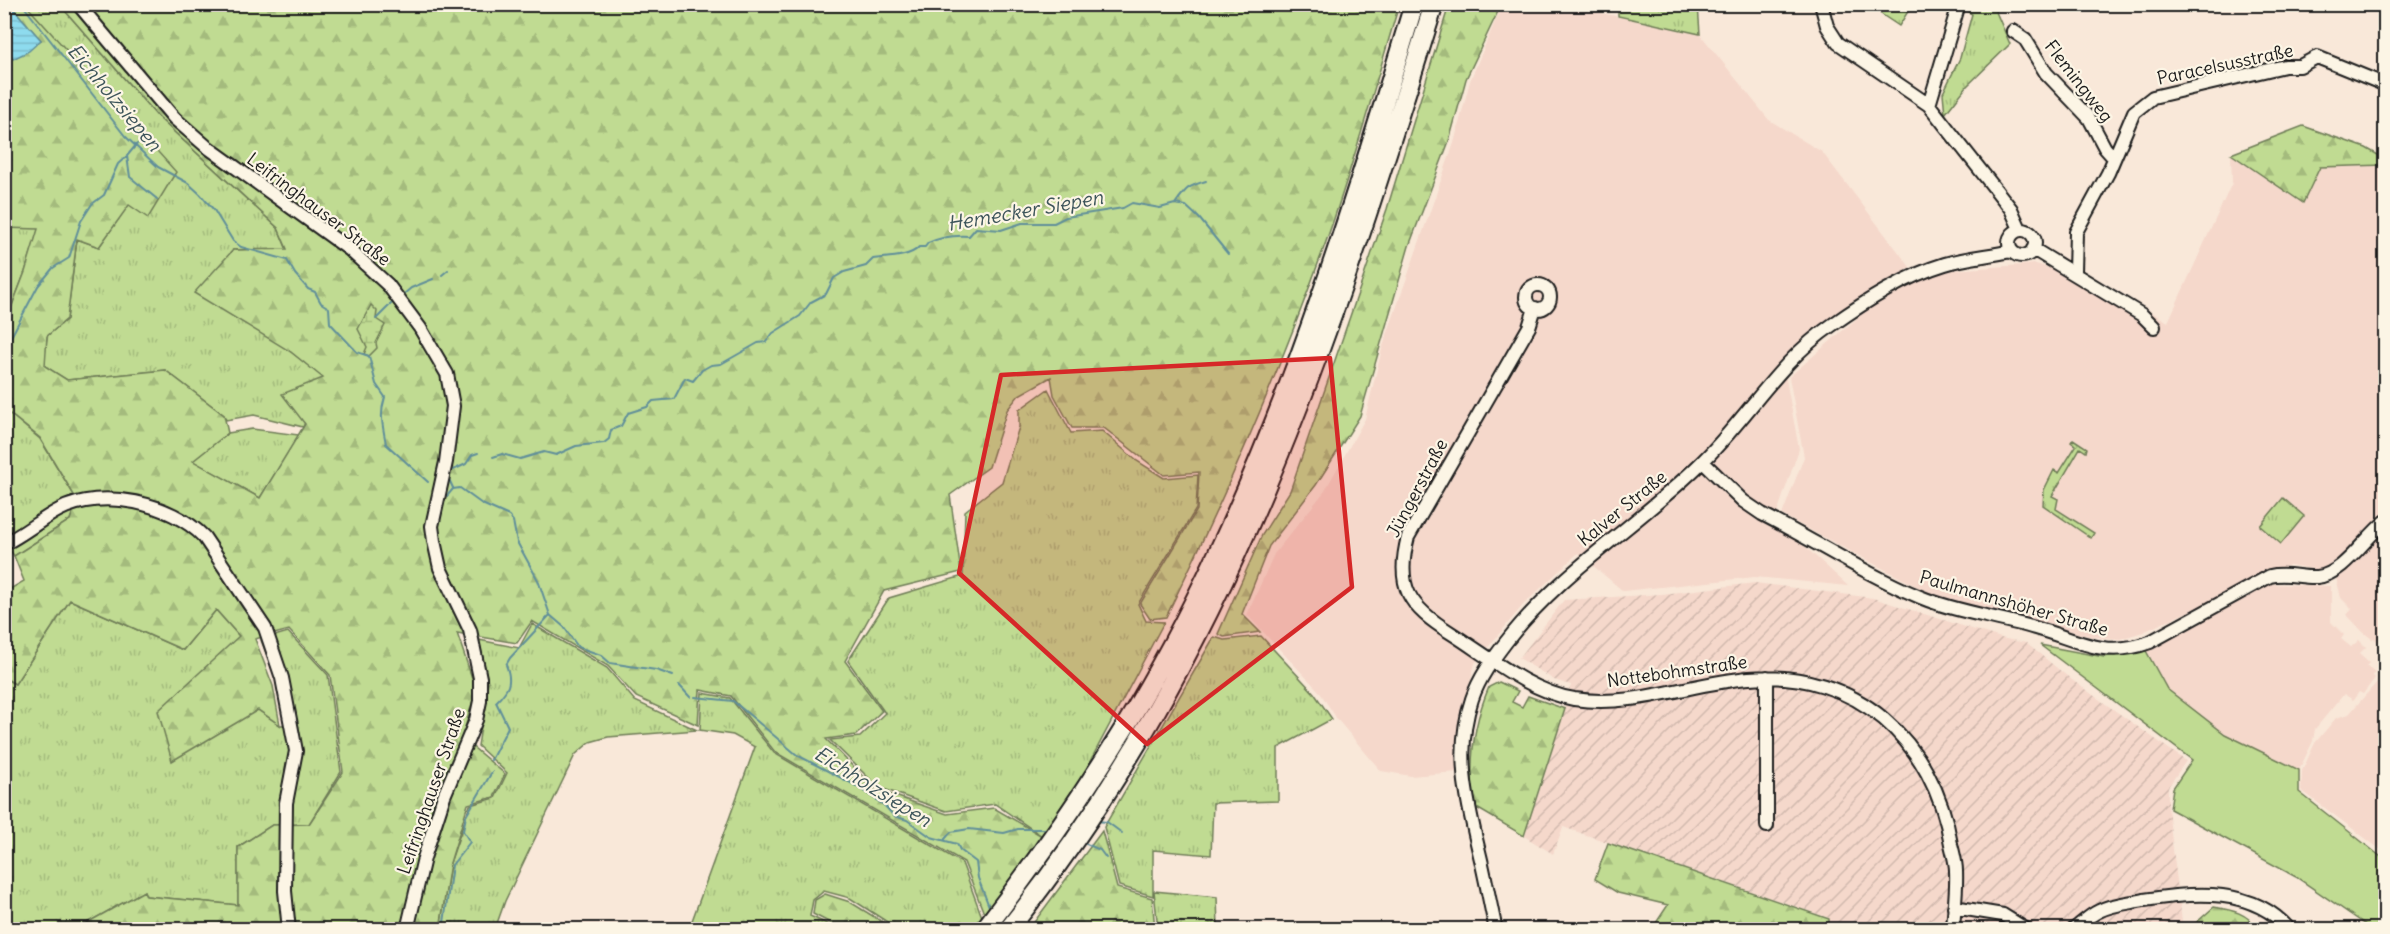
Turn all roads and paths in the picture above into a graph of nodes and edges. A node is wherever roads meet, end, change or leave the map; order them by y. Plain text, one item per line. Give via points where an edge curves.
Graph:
1 (78, 4) edge
2 (1414, 4) edge
3 (1434, 4) edge
4 (1821, 4) edge
5 (1959, 4) edge
6 (2013, 31) dead end
7 (2385, 84) edge
8 (1929, 105) junction
9 (2113, 157) junction
10 (2020, 229) junction
11 (2033, 249) junction
12 (2011, 251) junction
13 (2076, 272) junction
14 (1535, 309) dead end
15 (2154, 327) dead end
16 (1703, 462) junction
17 (2385, 521) edge
18 (4, 544) edge
19 (1492, 660) junction
20 (1767, 677) junction
21 (1767, 826) dead end
22 (1954, 907) junction
23 (289, 930) edge
24 (407, 930) edge
25 (984, 930) edge
26 (1008, 930) edge
27 (1496, 930) edge
28 (1953, 930) edge
29 (2027, 930) edge
30 (2073, 930) edge
31 (2290, 930) edge

1 - 24 street, Leifringhauser Straße via 174,118 206,146 350,250 388,285 447,374 453,406 432,526 440,568 470,630 480,678 480,701 424,858
2 - 25 highway via 1309,329 1258,459 1193,603 1107,758
3 - 26 highway via 1338,306 1293,427 1245,539 1184,664 1127,762 1052,875
4 - 8 street via 1827,26 1838,43
5 - 8 street
6 - 9 street, Flemingweg via 2025,39 2046,73 2089,118
7 - 9 street, Paracelsusstraße via 2317,57 2300,66 2285,66 2153,97 2134,112
8 - 10 street via 2011,209
9 - 13 street, Paracelsusstraße via 2076,232
10 - 11 street via 2033,235
10 - 12 street via 2009,238
11 - 12 street via 2023,256
11 - 13 street
12 - 16 street, Kalver Straße via 1947,263 1920,273 1831,326 1794,356
13 - 15 street
14 - 19 street, Jüngerstraße via 1529,327 1408,537 1403,557 1404,583 1413,603 1430,620
16 - 17 street, Paulmannshöher Straße via 1762,514 1922,598 2111,650 2150,642 2270,576 2314,577 2331,573
16 - 19 street, Kalver Straße via 1647,513 1559,582
18 - 23 street via 59,509 98,499 132,502 172,514 204,537 265,628 282,678 296,751 286,803 285,891
19 - 20 street, Nottebohmstraße via 1551,691 1601,701
19 - 27 street, Kalver Straße via 1468,710 1463,763 1466,802
20 - 21 street, Nottebohmstraße
20 - 22 street, Nottebohmstraße via 1804,680 1861,702 1883,717 1915,750 1936,789 1948,825 1956,870
22 - 28 street, Nottebohmstraße
22 - 29 street via 2003,915
30 - 31 street via 2099,910 2183,895 2232,896 2258,904

